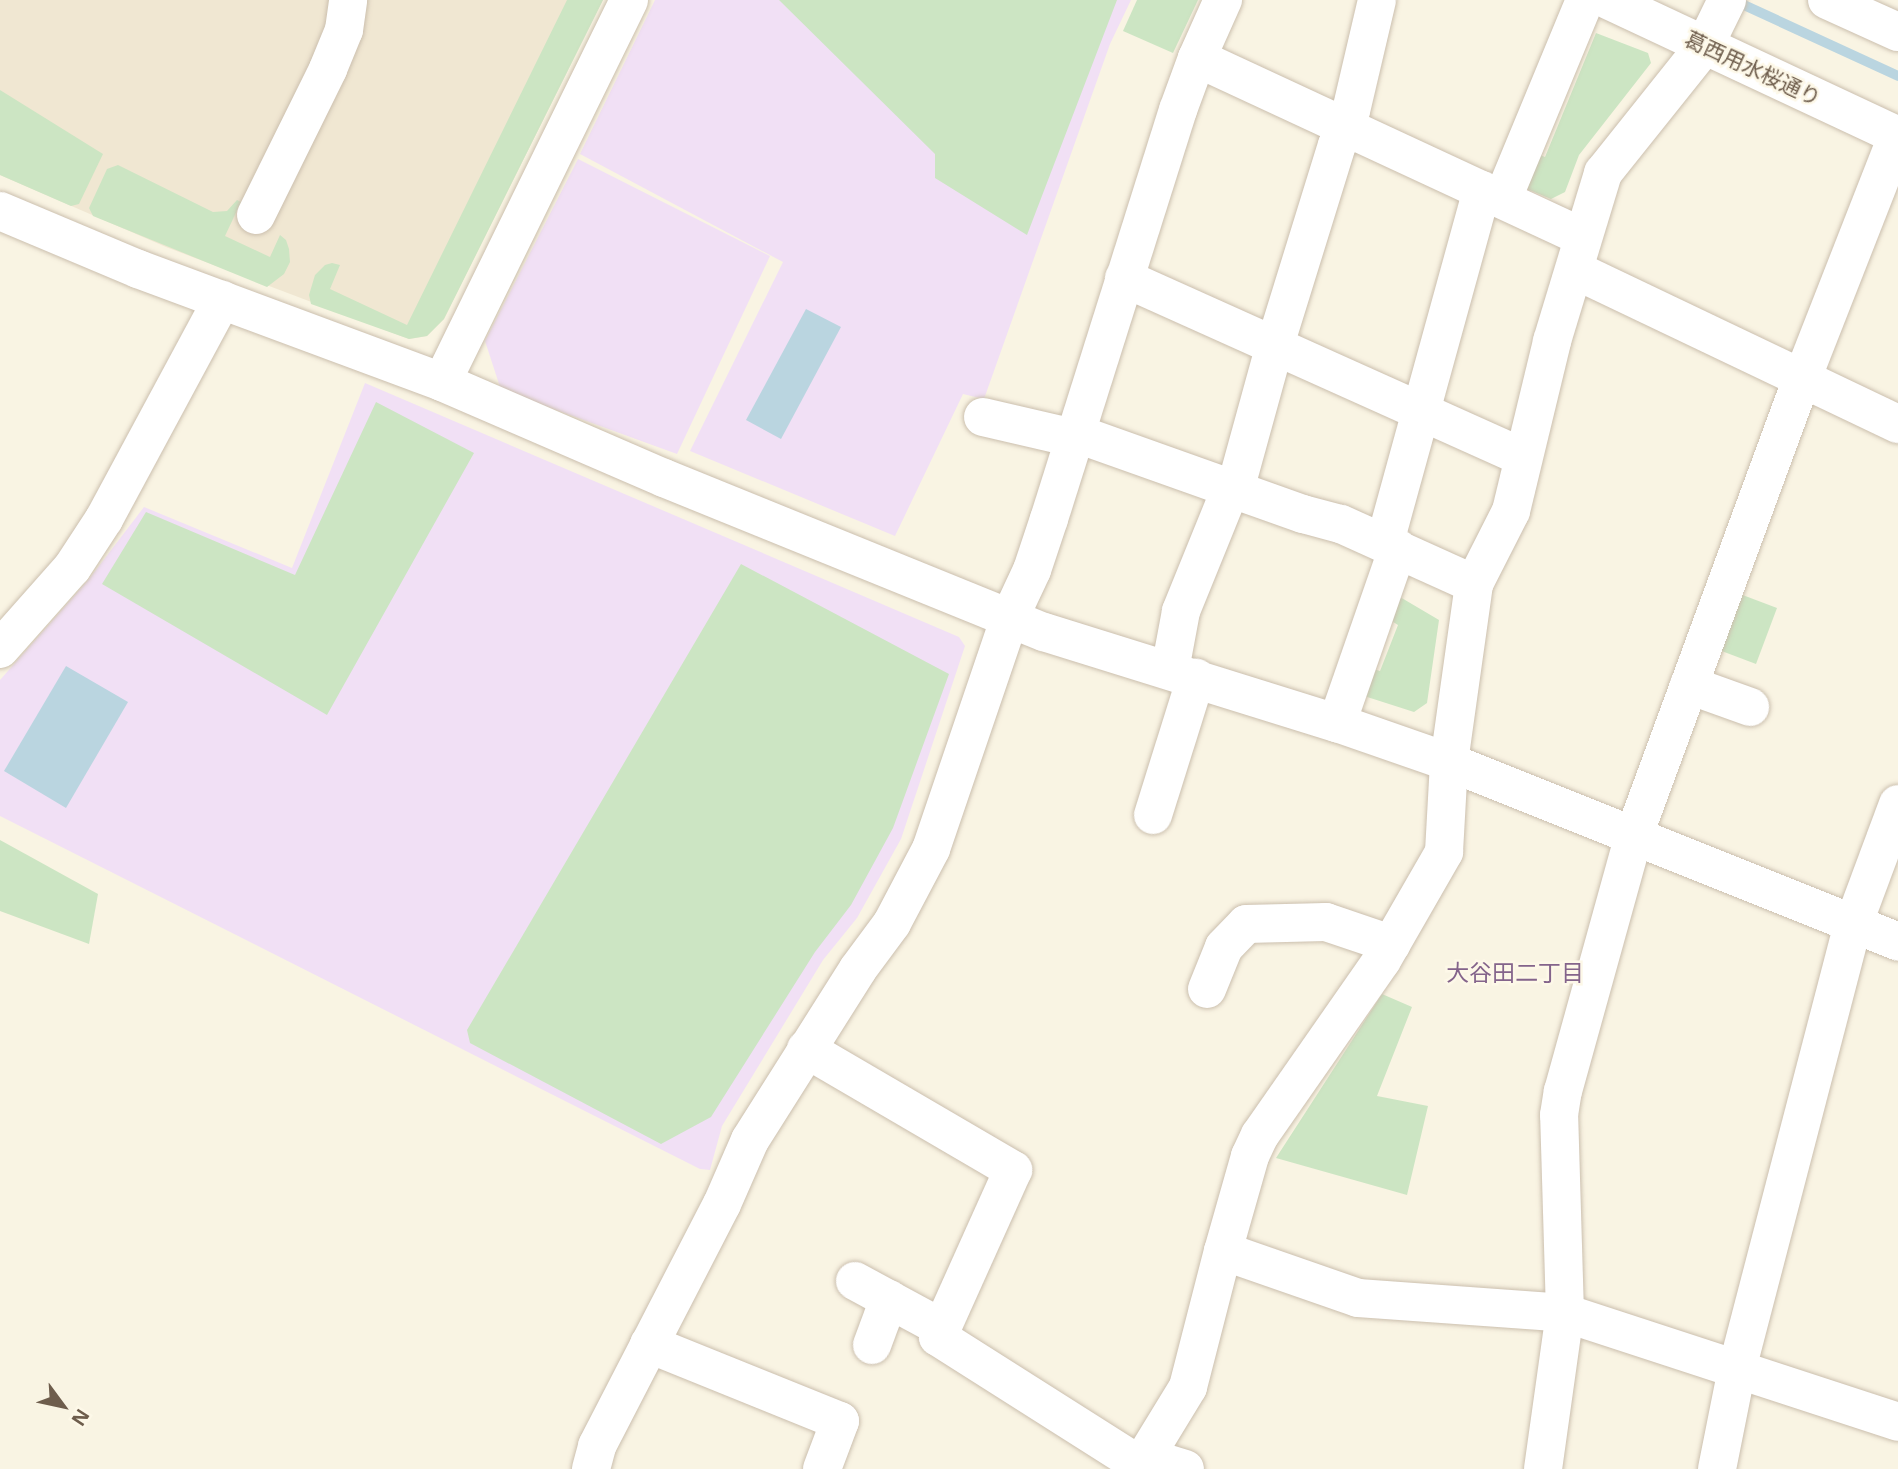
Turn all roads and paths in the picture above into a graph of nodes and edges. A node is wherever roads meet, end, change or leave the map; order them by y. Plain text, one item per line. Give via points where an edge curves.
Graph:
1 (348, 0) edge
2 (629, 0) edge
3 (1223, 0) edge
4 (1377, 0) edge
5 (1585, 0) edge
6 (1608, 0) edge
7 (1827, 0) edge
8 (1724, 5) edge
9 (1898, 32) edge
10 (1705, 45) junction
11 (1196, 58) junction
12 (1343, 126) junction
13 (1898, 136) edge
14 (1492, 194) junction
15 (0, 211) edge
16 (256, 215) dead end
17 (1579, 253) junction
18 (1124, 278) junction
19 (222, 300) junction
20 (1275, 345) junction
21 (1802, 379) junction
22 (442, 382) junction
23 (1422, 410) junction
24 (983, 417) dead end
25 (1898, 424) edge
26 (1074, 435) junction
27 (1522, 457) junction
28 (1233, 489) junction
29 (1392, 545) junction
30 (1474, 584) junction
31 (1010, 617) junction
32 (0, 649) edge
33 (1183, 674) junction
34 (1689, 685) junction
35 (1750, 707) dead end
36 (1337, 723) junction
37 (1449, 762) junction
38 (1898, 804) edge
39 (1153, 815) dead end
40 (1634, 835) junction
41 (1853, 925) junction
42 (1898, 942) edge
43 (1391, 944) junction
44 (1207, 989) dead end
45 (806, 1049) junction
46 (1223, 1251) junction
47 (855, 1281) dead end
48 (890, 1300) junction
49 (1565, 1313) junction
50 (942, 1328) junction
51 (649, 1345) junction
52 (872, 1345) dead end
53 (1737, 1369) junction
54 (1898, 1422) edge
55 (1142, 1463) edge
56 (591, 1469) edge
57 (822, 1469) edge
58 (1185, 1469) edge
59 (1543, 1469) edge
60 (1717, 1469) edge

1 - 16 street via 344,30 328,69
2 - 22 street
3 - 11 street
4 - 12 street via 1378,50
5 - 14 street
6 - 10 street, 葛西用水桜通り
7 - 9 street
8 - 10 street
10 - 13 street, 葛西用水桜通り
10 - 17 street via 1603,173
11 - 12 street
11 - 18 street
12 - 14 street
12 - 20 street
13 - 21 street
14 - 17 street
14 - 23 street
15 - 19 street
17 - 21 street
17 - 27 street
18 - 20 street
18 - 26 street
19 - 22 street
19 - 32 street via 104,519 72,568
20 - 23 street
20 - 28 street
21 - 25 street
21 - 34 street
22 - 31 street via 664,478
23 - 27 street
23 - 29 street
24 - 26 street
26 - 28 street
26 - 31 street via 1032,570
27 - 30 street via 1511,511
28 - 29 street
28 - 33 street via 1218,560 1181,611
29 - 30 street
29 - 36 street
30 - 37 street
31 - 33 street via 1044,632
31 - 45 street via 931,849 892,923
33 - 36 street
33 - 39 street
34 - 35 street
34 - 40 street
36 - 37 street
37 - 40 street
37 - 43 street via 1444,852
38 - 41 street
40 - 41 street
40 - 49 street via 1559,1115
41 - 42 street
41 - 53 street
43 - 44 street via 1326,922 1245,924 1224,947
43 - 46 street via 1260,1135
45 - 50 street via 1013,1170
45 - 51 street via 750,1140
46 - 49 street via 1358,1298
46 - 55 street via 1188,1387
47 - 48 street
48 - 50 street
48 - 52 street
49 - 53 street
49 - 59 street
50 - 55 street via 938,1337
51 - 56 street via 597,1446
51 - 57 street via 840,1421
53 - 54 street
53 - 60 street
55 - 58 street via 1162,1462

